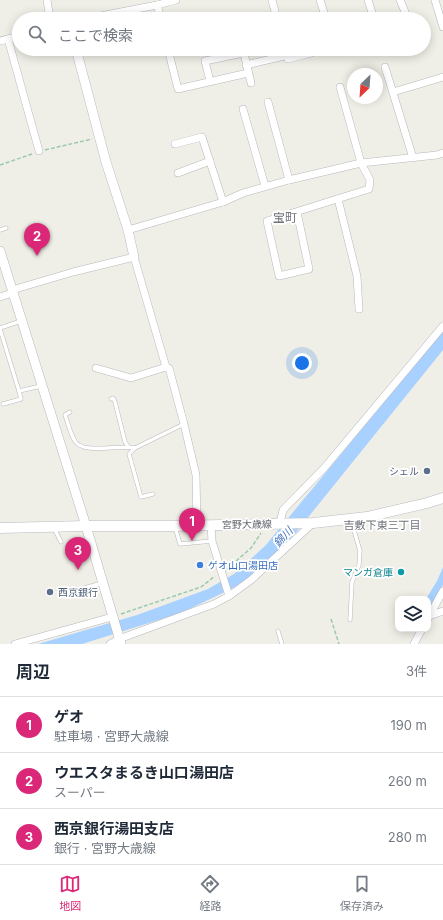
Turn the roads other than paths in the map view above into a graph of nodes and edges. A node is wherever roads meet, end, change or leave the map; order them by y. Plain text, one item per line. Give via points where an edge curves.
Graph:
1 (47, 0) edge
2 (176, 0) edge
3 (272, 0) edge
4 (320, 0) edge
5 (368, 0) edge
6 (400, 0) edge
7 (435, 0) edge
8 (157, 5) junction
9 (49, 12) edge
10 (121, 12) edge
11 (159, 12) edge
12 (275, 12) edge
13 (324, 12) edge
14 (372, 12) edge
15 (405, 12) edge
16 (443, 28) edge
17 (12, 38) edge
18 (8, 39) junction
19 (0, 41) edge
20 (12, 53) edge
21 (13, 56) edge
22 (78, 56) edge
23 (170, 56) edge
24 (224, 56) edge
25 (244, 56) edge
26 (274, 56) edge
27 (288, 56) edge
28 (299, 56) edge
29 (246, 65) junction
30 (385, 67) dead end
31 (248, 73) junction
32 (443, 77) edge
33 (210, 82) junction
34 (251, 83) dead end
35 (340, 88) dead end
36 (393, 92) junction
37 (268, 102) dead end
38 (243, 109) dead end
39 (175, 144) dead end
40 (39, 151) road end
41 (443, 153) edge
42 (414, 158) junction
43 (210, 161) junction
44 (361, 163) junction
45 (178, 173) dead end
46 (288, 180) junction
47 (265, 186) junction
48 (338, 199) junction
49 (223, 202) junction
50 (297, 212) junction
51 (6, 228) dead end
52 (0, 230) edge
53 (128, 230) junction
54 (0, 251) edge
55 (134, 256) junction
56 (13, 292) junction
57 (0, 297) edge
58 (359, 308) dead end
59 (22, 321) junction
60 (443, 326) edge
61 (0, 328) edge
62 (166, 367) junction
63 (96, 368) dead end
64 (42, 386) junction
65 (19, 392) junction
66 (111, 399) dead end
67 (3, 404) dead end
68 (70, 412) dead end
69 (184, 424) junction
70 (128, 446) junction
71 (135, 448) junction
72 (153, 494) dead end
73 (443, 498) edge
74 (350, 519) junction
75 (282, 523) junction
76 (312, 523) junction
77 (210, 524) junction
78 (197, 525) junction
79 (86, 526) junction
80 (174, 526) junction
81 (54, 527) junction
82 (0, 528) edge
83 (212, 541) junction
84 (61, 542) dead end
85 (102, 583) junction
86 (443, 591) edge
87 (60, 594) dead end
88 (230, 596) junction
89 (443, 611) edge
90 (431, 612) edge
91 (431, 616) edge
92 (113, 619) junction
93 (350, 620) dead end
94 (278, 631) dead end
95 (420, 632) edge
96 (119, 640) edge
97 (15, 644) edge
98 (110, 644) edge
99 (282, 644) edge
100 (414, 644) edge

1 - 9 street
2 - 8 street
3 - 12 street
4 - 13 street
5 - 14 street
6 - 15 street
7 - 16 street
8 - 10 street
8 - 11 street
17 - 18 street
18 - 19 street
18 - 20 street
21 - 40 street
22 - 53 street via 106,162
23 - 33 street via 178,89
24 - 33 street via 205,61
25 - 29 street
26 - 29 street
27 - 28 street via 288,59
29 - 31 street
30 - 36 street
31 - 33 street
31 - 34 street
32 - 36 street
35 - 44 street
36 - 42 street
37 - 46 street
38 - 47 street
39 - 43 street via 202,137
41 - 42 street
42 - 44 street
43 - 45 street
43 - 49 street
44 - 46 street
44 - 48 street via 370,180 369,189
46 - 47 street
47 - 49 street
48 - 50 street
48 - 58 street via 357,276
49 - 53 street
50 - 50 street via 267,221 279,276 309,269
51 - 52 lane
53 - 55 street
54 - 56 street
55 - 56 street via 72,272
55 - 62 street
56 - 57 street
56 - 59 street
59 - 61 lane
59 - 64 street
60 - 75 street via 325,467 283,510
61 - 65 lane
62 - 63 street via 131,378
62 - 69 street via 169,368
64 - 65 lane
64 - 79 street
65 - 67 lane via 21,399
66 - 70 lane via 115,402
68 - 70 lane via 65,414 75,443 91,448
69 - 71 lane
69 - 78 street via 196,476
70 - 71 lane
71 - 72 lane via 128,454 141,497
73 - 74 main road, 宮野大歳線 via 374,520
74 - 76 main road, 宮野大歳線
74 - 93 lane via 360,551 359,565 352,582
75 - 76 main road, 宮野大歳線
75 - 77 main road, 宮野大歳線
76 - 88 street via 251,580
77 - 78 main road, 宮野大歳線
77 - 83 street
78 - 80 main road, 宮野大歳線
79 - 80 main road, 宮野大歳線
79 - 81 main road, 宮野大歳線
79 - 85 street
80 - 83 lane via 180,544
81 - 82 main road, 宮野大歳線
81 - 84 lane
83 - 88 street
85 - 87 lane
85 - 92 street
86 - 90 street
88 - 96 street
89 - 91 street
92 - 96 street
92 - 97 street
94 - 99 lane
95 - 100 street
96 - 98 street

